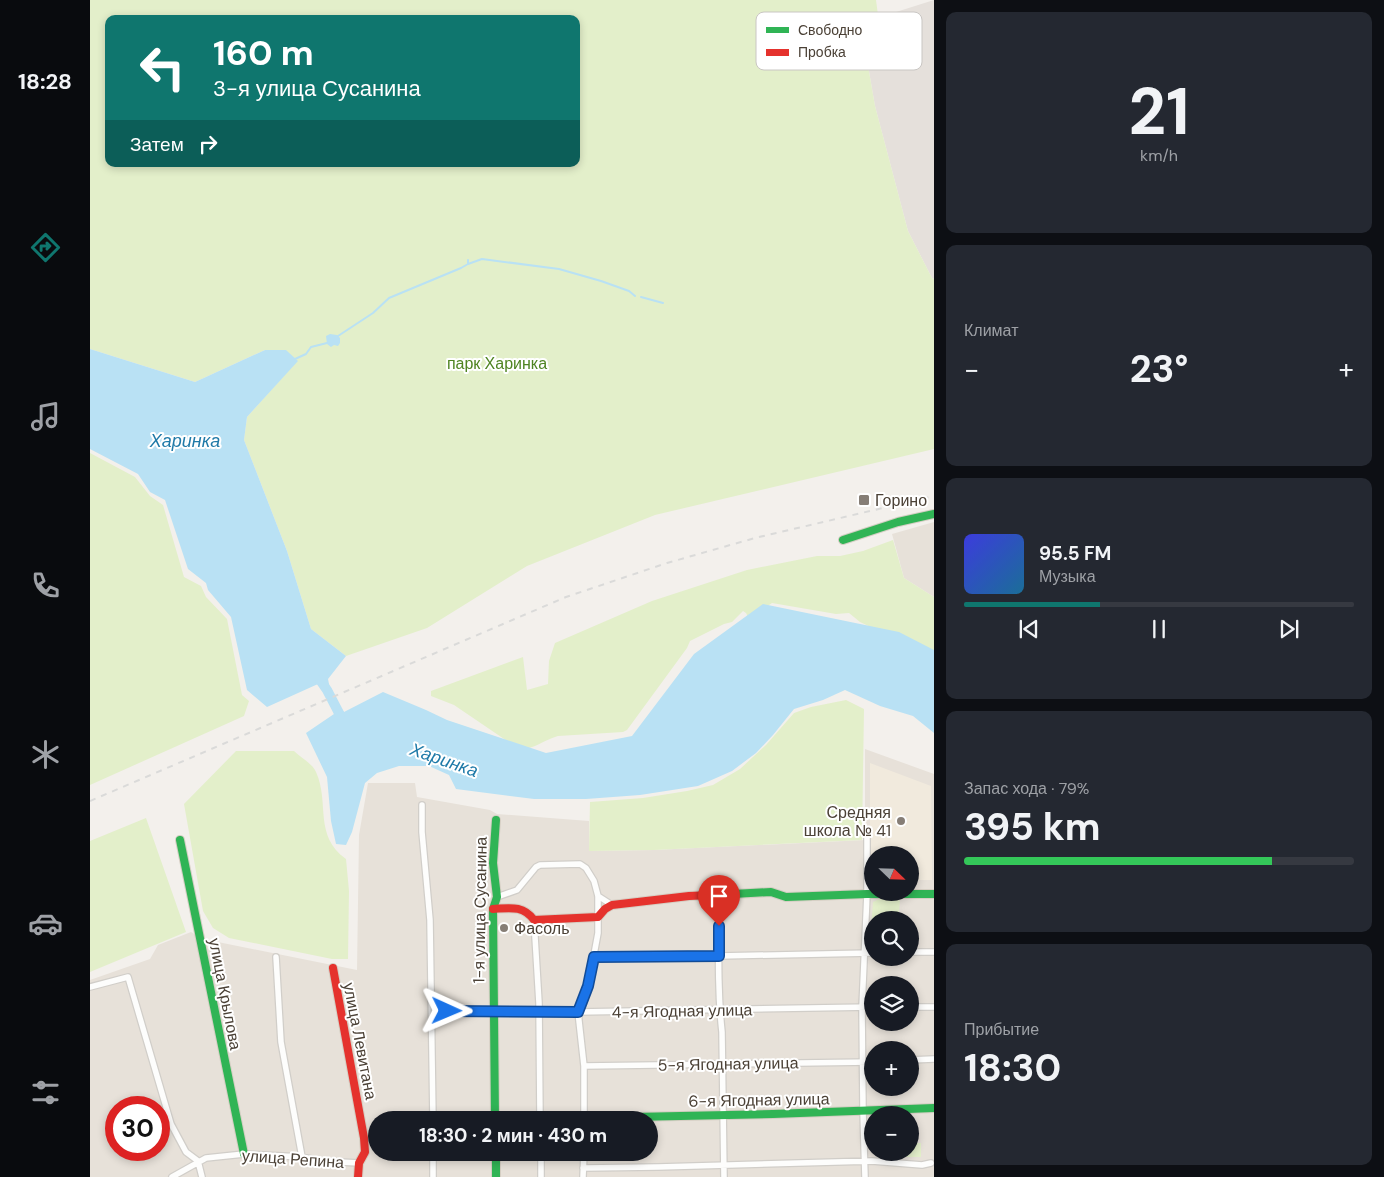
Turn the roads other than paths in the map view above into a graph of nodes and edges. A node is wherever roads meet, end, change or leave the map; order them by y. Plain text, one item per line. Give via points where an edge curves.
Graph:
1 (934, 514) edge
2 (842, 540) dead end
3 (422, 805) dead end
4 (496, 820) dead end
5 (867, 838) dead end
6 (180, 840) dead end
7 (867, 846) edge
8 (864, 894) edge
9 (919, 894) edge
10 (934, 894) edge
11 (598, 896) junction
12 (719, 896) junction
13 (497, 897) junction
14 (612, 905) junction
15 (493, 909) junction
16 (598, 917) junction
17 (534, 920) junction
18 (919, 952) edge
19 (934, 952) edge
20 (864, 953) edge
21 (719, 956) junction
22 (276, 957) dead end
23 (594, 957) junction
24 (864, 966) edge
25 (333, 968) dead end
26 (90, 987) edge
27 (862, 1007) junction
28 (919, 1007) edge
29 (934, 1007) edge
30 (432, 1010) junction
31 (538, 1011) junction
32 (720, 1011) junction
33 (493, 1012) junction
34 (578, 1012) junction
35 (934, 1059) edge
36 (919, 1060) edge
37 (864, 1062) junction
38 (722, 1064) junction
39 (584, 1066) junction
40 (934, 1108) edge
41 (433, 1111) edge
42 (495, 1111) edge
43 (540, 1111) edge
44 (584, 1111) edge
45 (863, 1111) junction
46 (723, 1114) junction
47 (658, 1116) edge
48 (244, 1154) junction
49 (302, 1157) junction
50 (198, 1161) junction
51 (433, 1161) edge
52 (496, 1161) edge
53 (541, 1161) edge
54 (583, 1161) edge
55 (865, 1162) junction
56 (359, 1163) junction
57 (931, 1163) dead end
58 (724, 1165) junction
59 (583, 1168) junction
60 (172, 1177) edge
61 (202, 1177) edge
62 (358, 1177) edge
63 (433, 1177) edge
64 (496, 1177) edge
65 (541, 1177) edge
66 (582, 1177) edge
67 (724, 1177) edge
68 (865, 1177) edge

1 - 2 street
3 - 30 street
4 - 13 street, 1-я улица Сусанина via 494,863
5 - 7 street
6 - 48 street, улица Крылова
8 - 12 street via 786,897 771,892
9 - 10 street
11 - 13 street via 586,868 580,864 568,864 536,867 517,890
11 - 14 street
11 - 16 street
12 - 14 street via 688,896
12 - 21 street
13 - 15 street, 1-я улица Сусанина
14 - 16 street
15 - 17 street via 520,908 529,911
15 - 33 street, 1-я улица Сусанина
16 - 17 street
16 - 23 street
17 - 31 street
18 - 19 street
20 - 21 street
21 - 23 street
21 - 32 street
22 - 49 street via 281,1042
23 - 34 street
24 - 27 street
25 - 56 street, улица Левитана via 364,1138 365,1152
26 - 50 street via 128,977 171,1124 186,1152
27 - 32 street, 4-я Ягодная улица
27 - 37 street
28 - 29 street
30 - 33 street, 4-я Ягодная улица
30 - 41 street
31 - 33 street, 4-я Ягодная улица
31 - 34 street, 4-я Ягодная улица
31 - 43 street
32 - 34 street, 4-я Ягодная улица
32 - 38 street
33 - 42 street, 1-я улица Сусанина
34 - 39 street
35 - 36 street
37 - 38 street, 5-я Ягодная улица
37 - 45 street
38 - 39 street, 5-я Ягодная улица
38 - 46 street
39 - 44 street
40 - 45 street, 6-я Ягодная улица
45 - 46 street, 6-я Ягодная улица
45 - 55 street
46 - 47 street, 6-я Ягодная улица
46 - 58 street
48 - 49 street, улица Репина
48 - 50 street, улица Репина
49 - 56 street, улица Репина
50 - 60 street, улица Репина
50 - 61 street
51 - 63 street
52 - 64 street
53 - 65 street
54 - 59 street
55 - 57 street
55 - 58 street
55 - 68 street
56 - 62 street, улица Левитана
58 - 59 street
58 - 67 street
59 - 66 street

